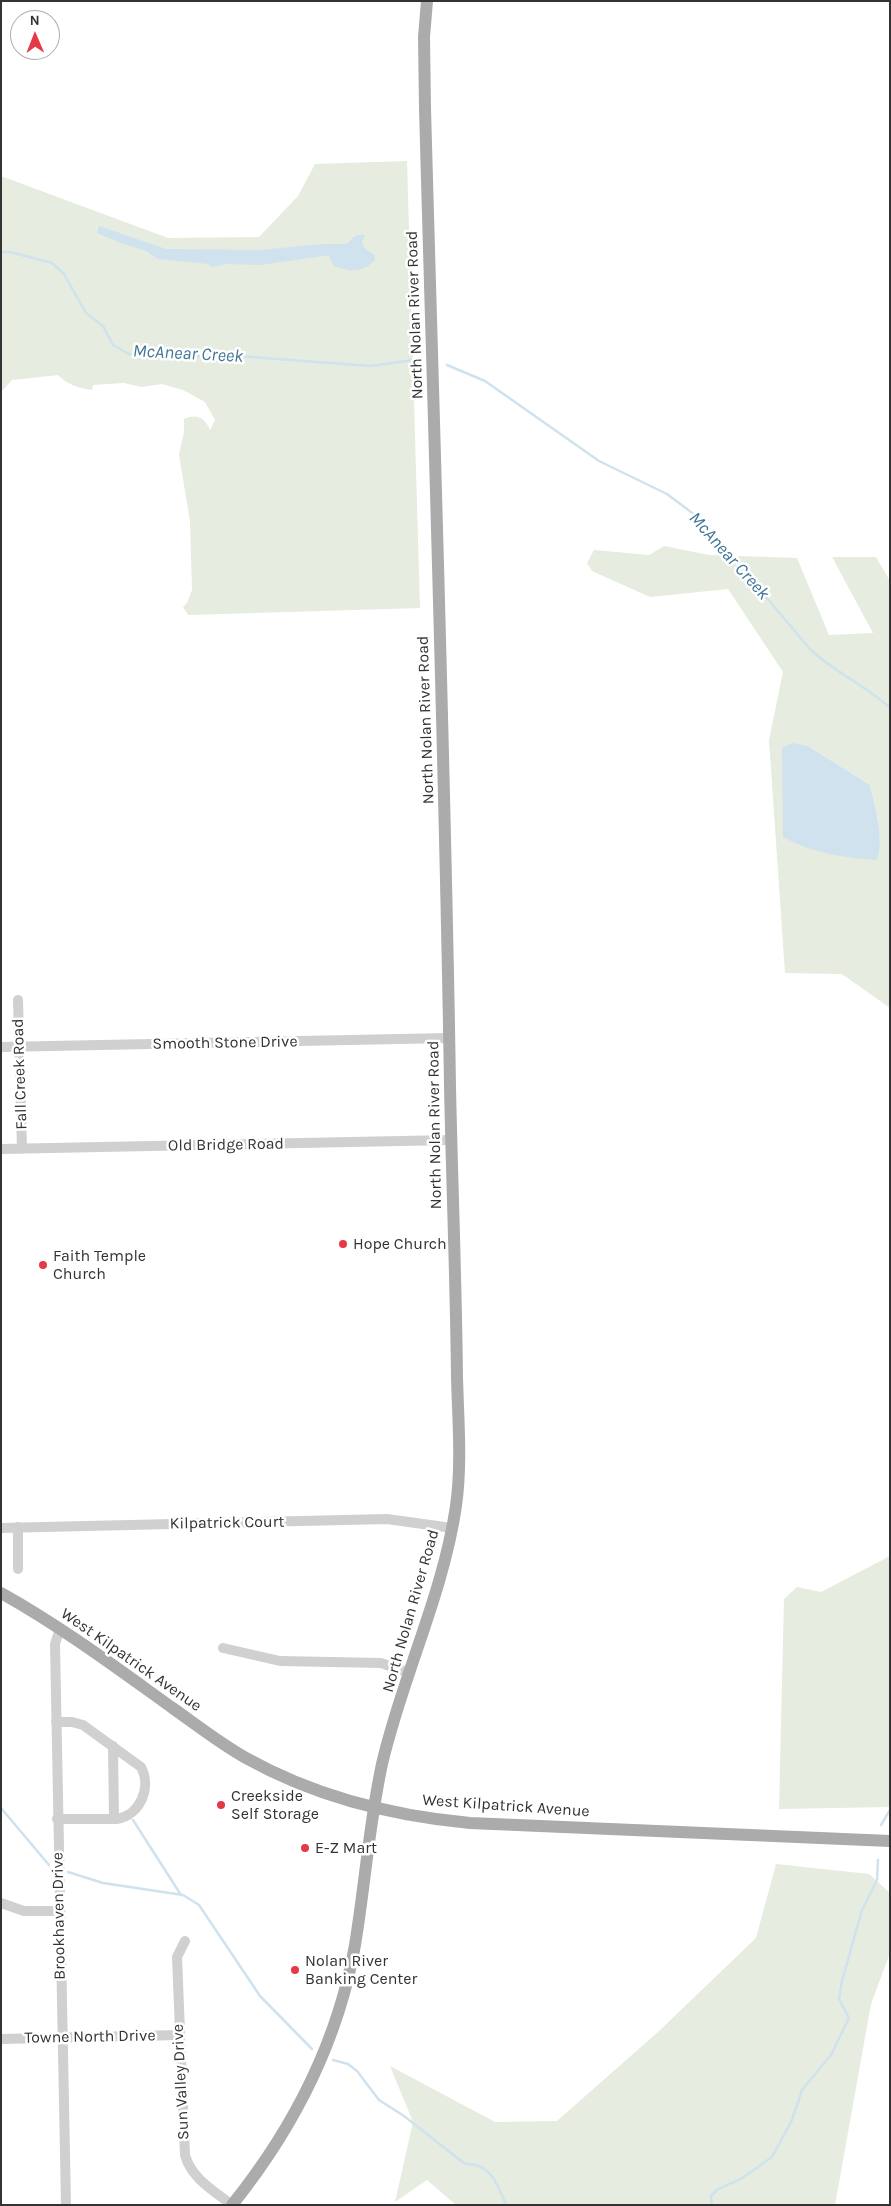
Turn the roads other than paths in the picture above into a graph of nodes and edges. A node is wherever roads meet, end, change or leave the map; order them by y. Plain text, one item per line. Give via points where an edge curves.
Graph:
1 (427, 1) edge
2 (18, 1000) dead end
3 (450, 1038) junction
4 (1, 1047) edge
5 (19, 1047) junction
6 (451, 1140) junction
7 (1, 1149) edge
8 (22, 1149) junction
9 (18, 1527) junction
10 (1, 1528) edge
11 (452, 1528) junction
12 (18, 1569) dead end
13 (1, 1593) edge
14 (60, 1629) junction
15 (223, 1648) dead end
16 (410, 1673) junction
17 (56, 1722) junction
18 (113, 1746) junction
19 (375, 1806) junction
20 (57, 1819) junction
21 (114, 1820) junction
22 (890, 1841) edge
23 (1, 1903) edge
24 (60, 1911) junction
25 (185, 1941) dead end
26 (180, 2034) junction
27 (62, 2038) junction
28 (1, 2039) edge
29 (66, 2205) edge
30 (232, 2205) edge

1 - 3 main road, North Nolan River Road via 425,108
2 - 5 street, Fall Creek Road
3 - 5 street, Smooth Stone Drive
3 - 6 main road, North Nolan River Road
4 - 5 street, Smooth Stone Drive
5 - 8 street, Fall Creek Road
6 - 8 street, Old Bridge Road
6 - 11 main road, North Nolan River Road via 458,1418 458,1488
7 - 8 street, Old Bridge Road
9 - 10 street, Kilpatrick Court
9 - 11 street, Kilpatrick Court via 387,1519
9 - 12 street
11 - 16 main road, North Nolan River Road via 445,1562
13 - 14 main road, West Kilpatrick Avenue
14 - 17 street, Brookhaven Drive via 55,1644
14 - 19 main road, West Kilpatrick Avenue via 246,1758 310,1787
15 - 16 street via 280,1661 381,1663
16 - 19 main road, North Nolan River Road via 385,1756
17 - 18 street via 83,1725
17 - 20 street, Brookhaven Drive
18 - 21 street
18 - 21 street via 142,1767 146,1784 135,1812
19 - 22 main road, West Kilpatrick Avenue via 421,1817 470,1823
19 - 30 main road, North Nolan River Road via 354,1947 324,2051 287,2127
20 - 21 street
20 - 24 street, Brookhaven Drive
23 - 24 street via 24,1911
24 - 27 street, Brookhaven Drive
25 - 26 street, Sun Valley Drive via 177,1957
26 - 27 street, Towne North Drive
26 - 30 street, Sun Valley Drive via 183,2137 187,2165
27 - 28 street, Towne North Drive
27 - 29 street, Brookhaven Drive

